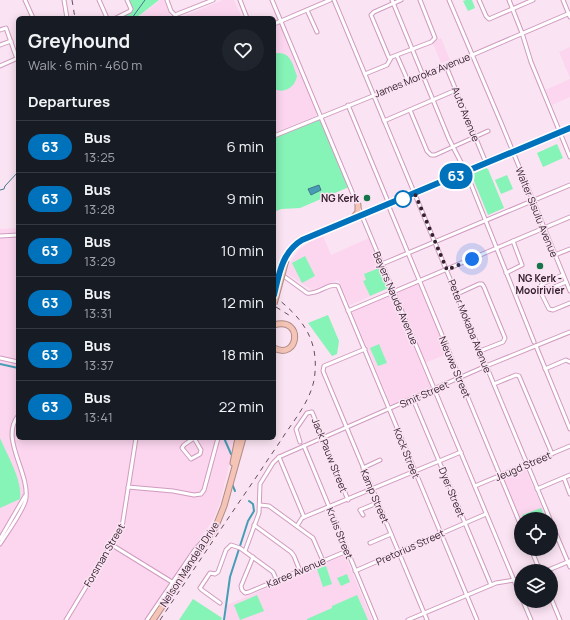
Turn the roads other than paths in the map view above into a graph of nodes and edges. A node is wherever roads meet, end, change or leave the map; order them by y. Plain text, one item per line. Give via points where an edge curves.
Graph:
1 (25, 0) edge
2 (64, 0) edge
3 (99, 0) edge
4 (127, 0) edge
5 (167, 0) edge
6 (213, 0) edge
7 (240, 0) edge
8 (272, 0) edge
9 (330, 0) edge
10 (334, 0) edge
11 (401, 0) edge
12 (420, 0) edge
13 (449, 0) edge
14 (479, 0) edge
15 (509, 0) edge
16 (533, 0) edge
17 (562, 0) edge
18 (392, 1) edge
19 (513, 9) junction
20 (308, 10) junction
21 (570, 15) edge
22 (32, 16) edge
23 (67, 16) edge
24 (106, 16) edge
25 (120, 16) edge
26 (246, 16) edge
27 (281, 21) junction
28 (276, 24) edge
29 (276, 24) edge
30 (283, 26) junction
31 (0, 30) edge
32 (317, 32) dead end
33 (522, 33) junction
34 (11, 41) junction
35 (0, 45) edge
36 (413, 48) junction
37 (16, 54) edge
38 (472, 54) junction
39 (397, 56) junction
40 (391, 58) junction
41 (16, 60) edge
42 (0, 61) edge
43 (1, 66) edge
44 (446, 66) junction
45 (365, 74) junction
46 (423, 75) junction
47 (408, 81) junction
48 (456, 90) junction
49 (373, 94) junction
50 (433, 100) junction
51 (348, 105) junction
52 (410, 110) junction
53 (320, 116) junction
54 (312, 120) junction
55 (384, 121) junction
56 (324, 125) junction
57 (570, 128) edge
58 (488, 131) dead end
59 (570, 131) edge
60 (560, 134) junction
61 (276, 135) edge
62 (475, 136) junction
63 (453, 146) junction
64 (514, 153) junction
65 (570, 157) edge
66 (486, 163) junction
67 (466, 173) junction
68 (570, 185) edge
69 (415, 195) junction
70 (533, 200) junction
71 (358, 205) junction
72 (389, 206) junction
73 (362, 215) junction
74 (354, 217) junction
75 (570, 217) edge
76 (485, 220) junction
77 (544, 228) junction
78 (16, 235) edge
79 (0, 236) edge
80 (513, 241) junction
81 (435, 242) junction
82 (496, 248) junction
83 (570, 249) edge
84 (408, 253) junction
85 (555, 255) junction
86 (285, 259) junction
87 (382, 264) junction
88 (276, 270) edge
89 (447, 270) junction
90 (506, 272) junction
91 (563, 275) junction
92 (419, 281) junction
93 (566, 282) junction
94 (276, 288) edge
95 (545, 291) dead end
96 (570, 291) edge
97 (394, 292) junction
98 (457, 294) junction
99 (276, 296) edge
100 (570, 303) edge
101 (348, 311) junction
102 (276, 325) edge
103 (570, 332) edge
104 (534, 342) dead end
105 (536, 346) junction
106 (276, 349) edge
107 (365, 349) junction
108 (480, 351) junction
109 (0, 358) edge
110 (16, 362) edge
111 (570, 362) edge
112 (486, 366) junction
113 (545, 369) junction
114 (459, 378) junction
115 (494, 384) junction
116 (434, 389) junction
117 (412, 399) junction
118 (390, 409) junction
119 (16, 418) edge
120 (9, 426) dead end
121 (346, 428) junction
122 (570, 429) edge
123 (323, 438) junction
124 (136, 440) edge
125 (191, 440) edge
126 (195, 440) edge
127 (217, 440) edge
128 (237, 440) edge
129 (242, 440) edge
130 (300, 442) dead end
131 (304, 446) junction
132 (570, 446) edge
133 (461, 452) junction
134 (11, 453) dead end
135 (552, 454) junction
136 (279, 457) junction
137 (380, 460) dead end
138 (439, 461) junction
139 (527, 464) junction
140 (363, 468) junction
141 (415, 472) junction
142 (570, 475) edge
143 (500, 476) junction
144 (564, 478) junction
145 (475, 486) junction
146 (128, 487) junction
147 (137, 488) junction
148 (537, 489) junction
149 (372, 490) junction
150 (25, 494) junction
151 (570, 494) edge
152 (127, 496) junction
153 (348, 500) junction
154 (377, 503) junction
155 (260, 504) junction
156 (329, 507) junction
157 (515, 512) edge
158 (547, 512) edge
159 (486, 514) junction
160 (362, 515) dead end
161 (304, 517) junction
162 (464, 523) junction
163 (254, 526) junction
164 (297, 526) junction
165 (441, 533) junction
166 (391, 534) junction
167 (207, 536) junction
168 (558, 537) edge
169 (0, 540) edge
170 (0, 544) edge
171 (370, 544) dead end
172 (112, 545) junction
173 (245, 551) junction
174 (347, 551) junction
175 (398, 552) junction
176 (253, 557) junction
177 (323, 561) junction
178 (569, 561) edge
179 (558, 566) edge
180 (570, 567) edge
181 (300, 571) junction
182 (355, 571) junction
183 (514, 580) joint
184 (277, 581) junction
185 (172, 582) junction
186 (491, 585) junction
187 (467, 595) junction
188 (220, 603) dead end
189 (526, 608) edge
190 (555, 608) edge
191 (424, 613) junction
192 (66, 620) edge
193 (147, 620) edge
194 (151, 620) edge
195 (376, 620) edge
196 (408, 620) edge
197 (427, 620) edge
198 (477, 620) edge
199 (531, 620) edge
200 (560, 620) edge

1 - 22 street
2 - 23 street
3 - 24 street
4 - 25 street via 130,11
5 - 6 street via 174,15
7 - 26 street
8 - 27 street, Beyers Naude Avenue
9 - 20 street
10 - 45 street, Peter Mokaba Avenue
11 - 18 street
12 - 36 street via 435,37 431,42
13 - 38 street, Walter Sisulu Avenue
14 - 19 street via 488,18
15 - 19 street
16 - 19 street
17 - 21 street
18 - 36 street
18 - 40 street via 372,13 371,18 387,56
19 - 33 street
20 - 27 street
20 - 32 street
21 - 33 street, James Moroka Avenue
27 - 28 street
27 - 30 street, Beyers Naude Avenue
29 - 30 street
30 - 53 street, Beyers Naude Avenue
31 - 34 street via 6,28
33 - 38 street, James Moroka Avenue
33 - 60 street via 530,62
34 - 35 street
34 - 37 street
36 - 39 street
36 - 46 street
38 - 44 street, James Moroka Avenue
38 - 64 street, Walter Sisulu Avenue
39 - 40 street
39 - 47 street
40 - 45 street via 387,65
41 - 43 street
42 - 43 street
44 - 46 street, James Moroka Avenue
44 - 48 street, Auto Avenue
45 - 49 street, Peter Mokaba Avenue
46 - 47 street, James Moroka Avenue
46 - 50 street
47 - 49 street, James Moroka Avenue
48 - 50 street
48 - 62 street, Auto Avenue
49 - 51 street, James Moroka Avenue
49 - 55 street, Peter Mokaba Avenue
50 - 52 street
50 - 63 street
51 - 53 street, James Moroka Avenue
51 - 72 street, Nieuwe Street
52 - 55 street
52 - 63 street via 430,154 434,155
53 - 54 street, James Moroka Avenue
53 - 56 street, Beyers Naude Avenue
54 - 56 street via 320,121
54 - 61 street, James Moroka Avenue
55 - 69 street, Peter Mokaba Avenue
56 - 71 street, Beyers Naude Avenue
57 - 60 highway
58 - 62 street
59 - 60 highway
60 - 64 highway
60 - 65 street
62 - 63 street
62 - 66 street, Auto Avenue
63 - 67 street
64 - 66 highway
64 - 67 highway
64 - 70 street, Walter Sisulu Avenue
66 - 67 highway
67 - 69 highway
67 - 76 street
68 - 70 street
69 - 72 highway
69 - 81 street, Peter Mokaba Avenue
70 - 76 street
70 - 77 street, Walter Sisulu Avenue
71 - 73 street, Beyers Naude Avenue
71 - 74 highway via 358,212
72 - 73 highway
72 - 84 street, Nieuwe Street
73 - 74 highway
73 - 86 highway via 305,241
73 - 87 street, Beyers Naude Avenue
74 - 86 highway via 302,240 291,249
75 - 77 street
76 - 81 street
76 - 82 street
77 - 80 street
77 - 85 street, Walter Sisulu Avenue
78 - 79 street
80 - 82 street
80 - 90 street via 521,266
81 - 84 street
81 - 89 street, Peter Mokaba Avenue
82 - 89 street
82 - 90 street
83 - 85 street
84 - 87 street
84 - 92 street, Nieuwe Street
85 - 91 street, Walter Sisulu Avenue
86 - 94 highway, bridge
86 - 99 highway, bridge
87 - 97 street, Beyers Naude Avenue
88 - 101 street, Kock Street via 310,294 337,285
89 - 92 street
89 - 98 street, Peter Mokaba Avenue
90 - 104 street
91 - 93 street, Walter Sisulu Avenue
91 - 100 street via 542,284 539,289 549,309 553,310
92 - 97 street
92 - 114 street, Nieuwe Street
93 - 95 street
93 - 96 street, Walter Sisulu Avenue
97 - 101 street
97 - 116 street, Beyers Naude Avenue
98 - 108 street, Peter Mokaba Avenue
98 - 108 street via 482,284 505,338 503,342
101 - 107 street, Kock Street
102 - 106 highway via 289,326 295,338 294,343 287,349
103 - 105 street, Smit Street
105 - 112 street, Smit Street
105 - 113 street
107 - 118 street, Kock Street
107 - 121 street, Kamp Street via 324,366 323,371
108 - 112 street, Peter Mokaba Avenue
109 - 110 street
111 - 113 street via 566,360
112 - 114 street, Smit Street
112 - 115 street, Peter Mokaba Avenue
113 - 122 street
114 - 116 street, Smit Street
114 - 143 street, Nieuwe Street
115 - 135 street via 519,376
115 - 139 street, Peter Mokaba Avenue
116 - 117 street, Smit Street
116 - 133 street, Beyers Naude Avenue
117 - 118 street, Smit Street
117 - 138 street, Dyer Street
118 - 121 street, Smit Street
118 - 141 street, Kock Street
119 - 120 street
121 - 123 street, Smit Street
121 - 140 street, Kamp Street
123 - 130 street, Jack Pauw Street via 312,412 307,413 296,429
123 - 131 street, Smit Street
123 - 153 street, Jack Pauw Street
124 - 146 street, Forsman Street
125 - 126 street via 182,448 191,459 202,450
127 - 147 street via 201,494
128 - 167 highway, Nelson Mandela Drive via 220,509
129 - 194 highway, Nelson Mandela Drive via 216,526
131 - 136 street, Smit Street
131 - 156 street, Kruis Street
132 - 135 street, Jeugd Street
133 - 138 street
133 - 145 street, Beyers Naude Avenue
134 - 150 street via 23,481
135 - 139 street, Jeugd Street
136 - 155 street via 260,484
136 - 161 street
137 - 140 street
138 - 141 street
138 - 162 street, Dyer Street
139 - 143 street, Jeugd Street
139 - 148 street, Peter Mokaba Avenue
140 - 149 street, Kamp Street
141 - 149 street
141 - 165 street, Kock Street
142 - 144 street
143 - 145 street, Jeugd Street
143 - 157 street, Nieuwe Street
144 - 148 street
144 - 151 street
145 - 159 street, Beyers Naude Avenue
146 - 147 street
146 - 152 street, Forsman Street
147 - 152 street
148 - 158 street, Peter Mokaba Avenue
149 - 153 street
149 - 154 street, Kamp Street
150 - 169 street
150 - 170 street via 23,507
152 - 172 street, Forsman Street via 124,524
153 - 156 street
154 - 160 street via 360,510
154 - 166 street, Kamp Street
155 - 163 street
155 - 164 street via 266,504
156 - 161 street
156 - 174 street, Kruis Street
159 - 162 street, Pretorius Street
159 - 183 street, Beyers Naude Avenue
161 - 164 street
162 - 165 street, Pretorius Street
162 - 186 street, Dyer Street
163 - 173 street
163 - 181 street via 291,552
164 - 177 street via 314,540
165 - 175 street, Pretorius Street
165 - 187 street, Kock Street
166 - 171 street
166 - 175 street, Kamp Street
167 - 185 street
167 - 194 highway, Nelson Mandela Drive
168 - 178 street, Peter Mokaba Avenue
172 - 185 street
172 - 192 street, Forsman Street
173 - 176 street
173 - 188 street via 233,545 229,546 218,572 210,573 201,585 202,590
174 - 177 street, Karee Avenue
174 - 182 street, Kruis Street
175 - 182 street, Pretorius Street
175 - 191 street, Kamp Street
176 - 184 street via 273,572
176 - 184 street, Karee Avenue via 241,586 242,590 245,593
177 - 181 street, Karee Avenue
178 - 179 street
178 - 180 street, Peter Mokaba Avenue
181 - 184 street, Karee Avenue
182 - 195 street, Kruis Street
183 - 186 street
185 - 193 street
186 - 187 street
187 - 191 street
187 - 198 street, Kock Street
189 - 199 street
190 - 200 street
191 - 196 street
191 - 197 street, Kamp Street

